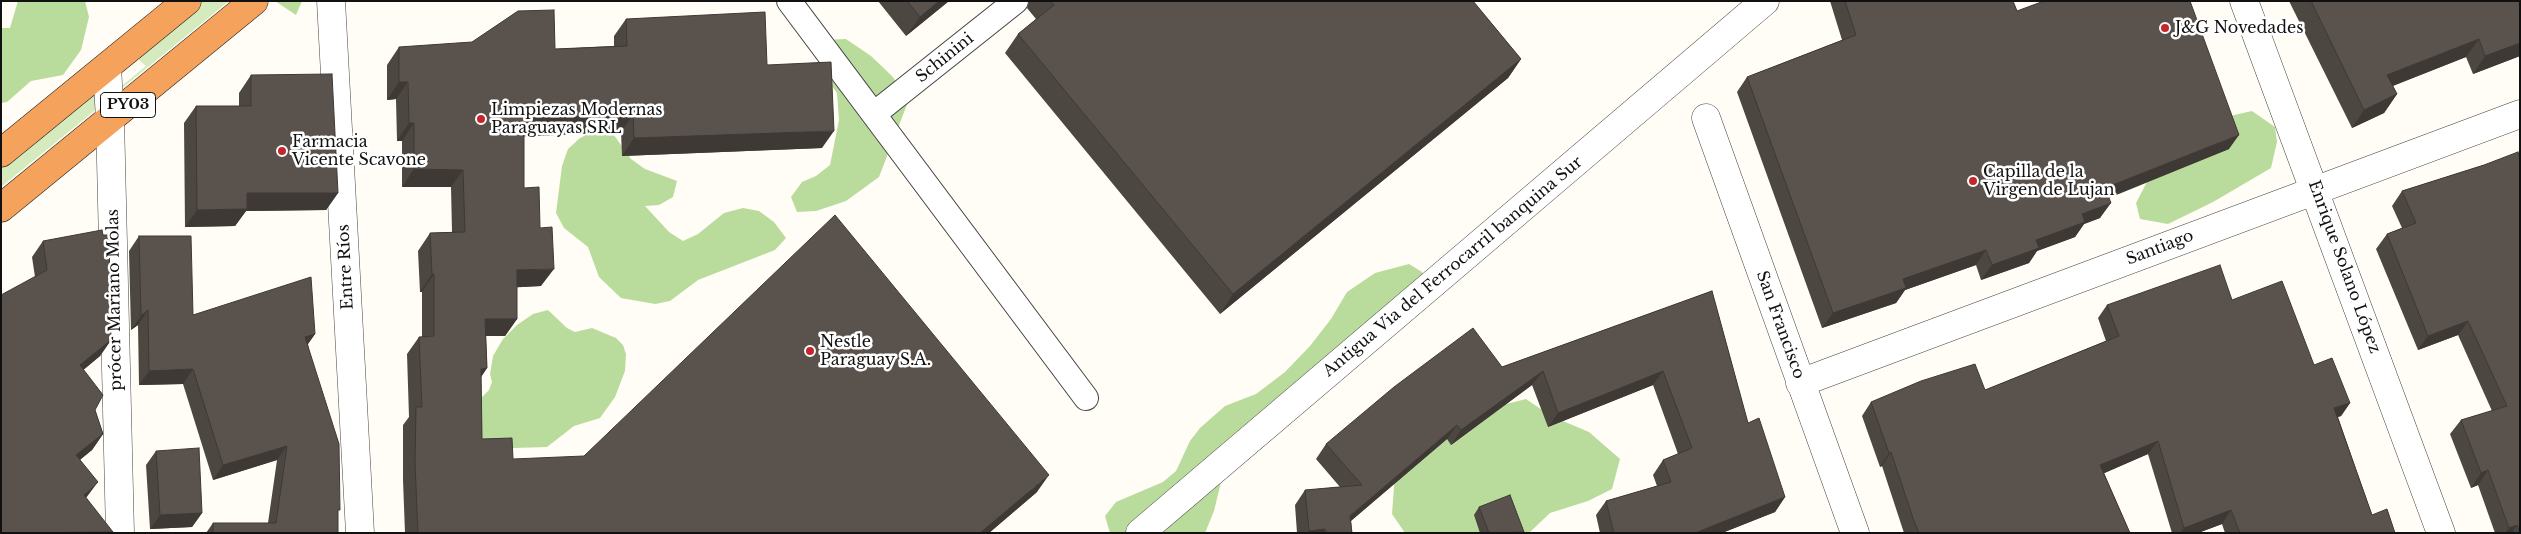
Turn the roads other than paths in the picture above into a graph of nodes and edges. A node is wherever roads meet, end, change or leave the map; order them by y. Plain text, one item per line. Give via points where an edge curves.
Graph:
1 (187, 1) edge
2 (254, 1) edge
3 (331, 1) edge
4 (789, 1) edge
5 (1016, 1) edge
6 (1765, 1) edge
7 (2244, 1) edge
8 (107, 67) junction
9 (874, 114) junction
10 (2520, 114) edge
11 (1706, 118) dead end
12 (110, 119) junction
13 (1, 153) edge
14 (2315, 189) junction
15 (1, 208) edge
16 (1800, 383) junction
17 (1086, 398) dead end
18 (120, 533) edge
19 (360, 533) edge
20 (1140, 533) edge
21 (1855, 533) edge
22 (2441, 533) edge

1 - 8 highway, PY03
2 - 12 highway, PY03
3 - 19 street, Entre Ríos
4 - 9 lane
5 - 9 lane, Schinini
6 - 20 street, Antigua Via del Ferrocarril banquina Sur
7 - 14 street, Enrique Solano López
8 - 12 street, prócer Mariano Molas
8 - 13 highway, PY03
9 - 17 lane
10 - 14 street, Santiago
11 - 16 street, San Francisco
12 - 15 highway, PY03
12 - 18 street, prócer Mariano Molas
14 - 16 street, Santiago
14 - 22 street, Enrique Solano López
16 - 21 street, San Francisco

